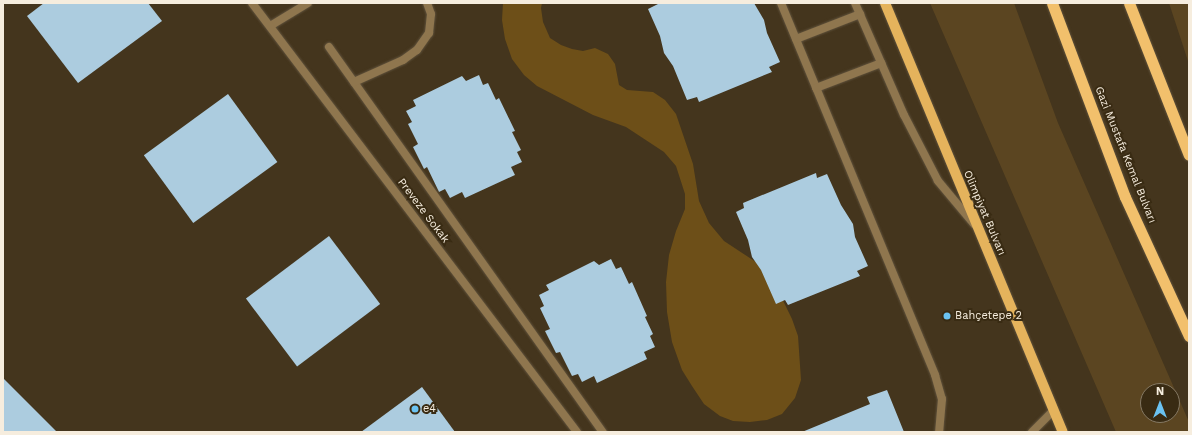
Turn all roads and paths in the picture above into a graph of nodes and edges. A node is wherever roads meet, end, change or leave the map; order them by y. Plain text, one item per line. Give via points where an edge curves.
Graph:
1 (252, 3) edge
2 (308, 3) edge
3 (427, 3) edge
4 (781, 3) edge
5 (855, 3) edge
6 (885, 3) edge
7 (1052, 3) edge
8 (1129, 3) edge
9 (860, 14) junction
10 (270, 26) junction
11 (796, 39) junction
12 (329, 47) dead end
13 (881, 63) junction
14 (354, 82) junction
15 (816, 88) junction
16 (1189, 155) edge
17 (977, 227) junction
18 (1189, 336) edge
19 (1053, 411) junction
20 (577, 432) edge
21 (603, 432) edge
22 (939, 432) edge
23 (1032, 432) edge
24 (1063, 432) edge

1 - 10 street, Preveze Sokak
2 - 10 street
3 - 14 street via 431,14 429,32 417,50 403,60
4 - 11 street
5 - 9 street
6 - 17 main road, Olimpiyat Bulvarı
7 - 18 highway, Gazi Mustafa Kemal Bulvarı via 1125,197
8 - 16 highway
9 - 11 street
9 - 13 street
10 - 20 street, Preveze Sokak
11 - 15 street
12 - 14 street
13 - 15 street
13 - 17 street via 938,181
14 - 21 street
15 - 22 street via 935,375 942,399
17 - 19 main road, Olimpiyat Bulvarı
19 - 23 street
19 - 24 main road, Olimpiyat Bulvarı

